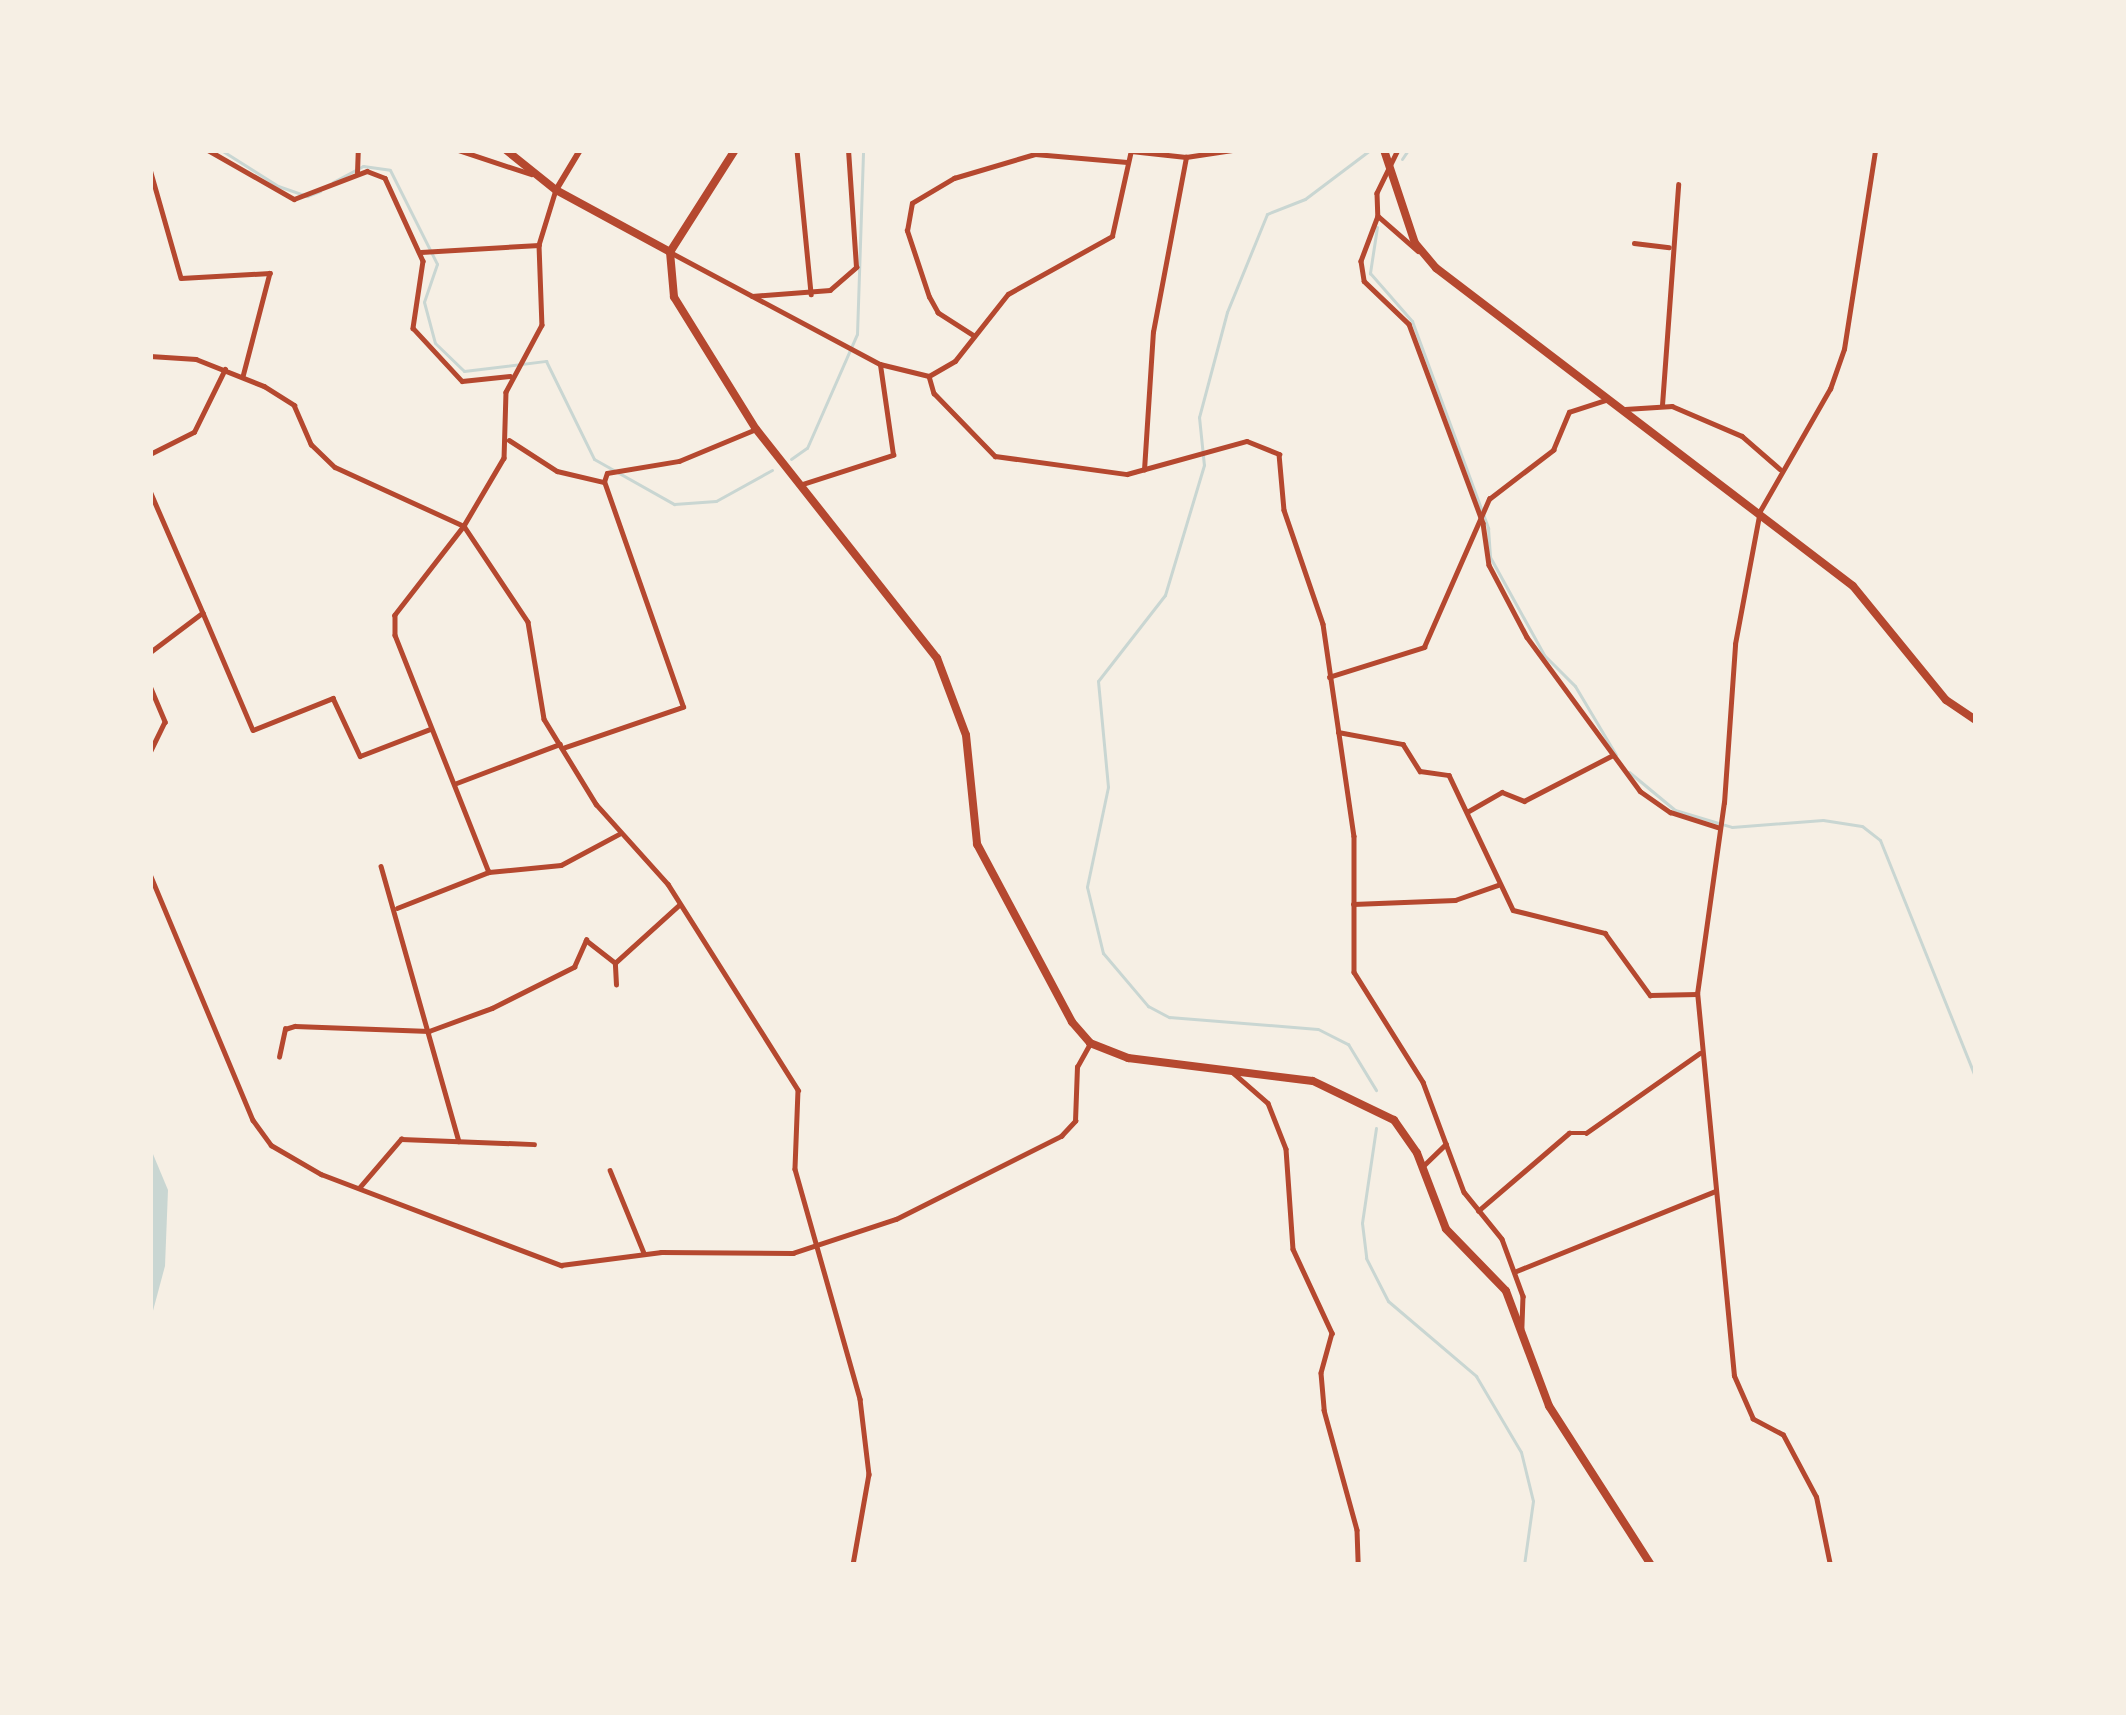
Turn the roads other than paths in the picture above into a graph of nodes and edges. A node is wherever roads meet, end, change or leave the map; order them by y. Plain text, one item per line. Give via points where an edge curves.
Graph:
1 (208, 150) edge
2 (358, 150) edge
3 (458, 150) edge
4 (506, 150) edge
5 (580, 150) edge
6 (734, 150) edge
7 (796, 150) edge
8 (848, 150) edge
9 (1131, 150) edge
10 (1233, 150) edge
11 (1384, 150) edge
12 (1399, 150) edge
13 (1875, 150) edge
14 (1186, 157) junction
15 (1127, 162) junction
16 (1391, 164) junction
17 (150, 169) edge
18 (357, 173) junction
19 (540, 176) junction
20 (1678, 184) dead end
21 (556, 190) junction
22 (1378, 215) junction
23 (1634, 243) dead end
24 (539, 245) junction
25 (1669, 247) junction
26 (421, 252) junction
27 (670, 252) junction
28 (1423, 254) junction
29 (811, 294) junction
30 (752, 296) junction
31 (974, 337) junction
32 (150, 356) edge
33 (880, 364) junction
34 (225, 369) junction
35 (512, 376) junction
36 (929, 376) junction
37 (243, 377) junction
38 (1613, 400) junction
39 (1662, 405) junction
40 (1625, 409) junction
41 (756, 429) junction
42 (509, 440) junction
43 (150, 454) edge
44 (1144, 470) junction
45 (1781, 470) junction
46 (604, 482) junction
47 (798, 486) junction
48 (150, 491) edge
49 (1760, 511) junction
50 (1479, 513) junction
51 (464, 526) junction
52 (203, 613) junction
53 (150, 653) edge
54 (1329, 677) junction
55 (150, 686) edge
56 (1976, 720) edge
57 (430, 729) junction
58 (1337, 732) junction
59 (561, 746) junction
60 (150, 753) edge
61 (1612, 756) junction
62 (454, 784) junction
63 (1467, 812) junction
64 (1720, 828) junction
65 (619, 834) junction
66 (381, 866) dead end
67 (489, 872) junction
68 (150, 874) edge
69 (1498, 885) junction
70 (680, 904) junction
71 (1353, 904) junction
72 (397, 908) junction
73 (615, 963) junction
74 (616, 985) dead end
75 (1697, 994) junction
76 (429, 1031) junction
77 (1090, 1043) junction
78 (1702, 1052) junction
79 (278, 1057) dead end
80 (1230, 1070) junction
81 (459, 1141) junction
82 (534, 1144) dead end
83 (1446, 1144) junction
84 (1422, 1167) junction
85 (610, 1169) dead end
86 (359, 1188) junction
87 (1716, 1190) junction
88 (1478, 1210) junction
89 (814, 1246) junction
90 (645, 1254) junction
91 (1514, 1272) junction
92 (1522, 1330) junction
93 (853, 1565) edge
94 (1358, 1565) edge
95 (1651, 1565) edge
96 (1830, 1565) edge

1 - 18 street via 294,199
2 - 18 street
3 - 19 street
4 - 19 main road
5 - 21 street
6 - 27 main road
7 - 29 street
8 - 29 street via 856,266 830,290
9 - 14 street
9 - 15 street
10 - 14 street
11 - 16 main road
12 - 16 street
13 - 45 street via 1844,349 1830,389
14 - 44 street via 1153,332
15 - 31 street via 1112,236 1007,294
15 - 31 street via 1035,154 954,178 911,203 907,231 929,297
16 - 22 street
16 - 28 main road
17 - 37 street via 181,278 270,273
18 - 26 street via 385,178
19 - 21 main road
20 - 25 street
21 - 24 street
21 - 27 main road
22 - 28 street
22 - 50 street via 1361,261 1364,281 1409,324
23 - 25 street
24 - 26 street
24 - 35 street via 542,325
25 - 39 street
26 - 35 street via 412,328 462,381
27 - 30 street
27 - 41 main road via 674,297
28 - 38 main road
29 - 30 street
30 - 33 street
31 - 36 street
32 - 34 street
33 - 36 street
33 - 47 street via 893,455
34 - 37 street
34 - 43 street via 194,433
35 - 42 street
36 - 44 street via 934,393 995,456 1101,472
37 - 51 street via 294,405 311,445 335,467
38 - 40 main road
38 - 50 street via 1569,412 1553,450
39 - 40 street
39 - 45 street via 1742,436
40 - 49 main road
41 - 46 street via 679,461 607,473
41 - 47 main road
42 - 46 street via 557,471
42 - 51 street via 493,484
44 - 54 street via 1189,451 1247,441 1279,454 1284,509 1323,624
45 - 49 street
46 - 59 street via 683,707
47 - 77 main road via 937,658 966,735 973,826 986,866
48 - 52 street
49 - 56 main road via 1853,586 1946,700
49 - 64 street via 1735,644
50 - 54 street via 1424,647
50 - 61 street via 1490,566 1527,638
51 - 57 street via 395,615 400,659
51 - 59 street via 528,622 539,704
52 - 53 street
52 - 57 street via 253,730 333,698 360,756
54 - 58 street
55 - 60 street via 165,722
57 - 62 street
58 - 63 street via 1403,743 1420,771 1449,775
58 - 71 street via 1354,836
59 - 62 street
59 - 65 street
61 - 63 street via 1524,801 1502,792
61 - 64 street via 1655,803
62 - 67 street
63 - 69 street
64 - 75 street
65 - 67 street via 561,866
65 - 70 street
66 - 72 street
67 - 72 street
68 - 86 street via 253,1120 285,1155
69 - 71 street via 1455,899
69 - 75 street via 1514,910 1605,933 1651,995
70 - 73 street
70 - 89 street via 798,1090 795,1168
71 - 83 street via 1354,972 1423,1082
72 - 76 street
73 - 74 street
73 - 76 street via 586,940 574,967
75 - 78 street
76 - 79 street via 295,1026 285,1029
76 - 81 street
77 - 80 main road via 1128,1058
77 - 89 street via 1077,1067 1075,1121 1061,1136 896,1219
78 - 87 street
78 - 88 street via 1586,1133 1569,1133
80 - 84 main road via 1313,1081 1369,1104 1406,1133
80 - 94 street via 1268,1102 1286,1150 1293,1249 1331,1333 1321,1373 1324,1410 1357,1530
81 - 82 street
81 - 86 street via 400,1139
83 - 84 street
83 - 88 street
84 - 92 main road via 1446,1229 1495,1276
85 - 90 street
86 - 90 street via 547,1262 592,1266
87 - 91 street
87 - 96 street via 1734,1376 1753,1419 1783,1435 1816,1497
88 - 91 street via 1502,1239
89 - 90 street via 763,1256
89 - 93 street via 863,1418 868,1506
91 - 92 street via 1526,1311
92 - 95 main road via 1550,1406

